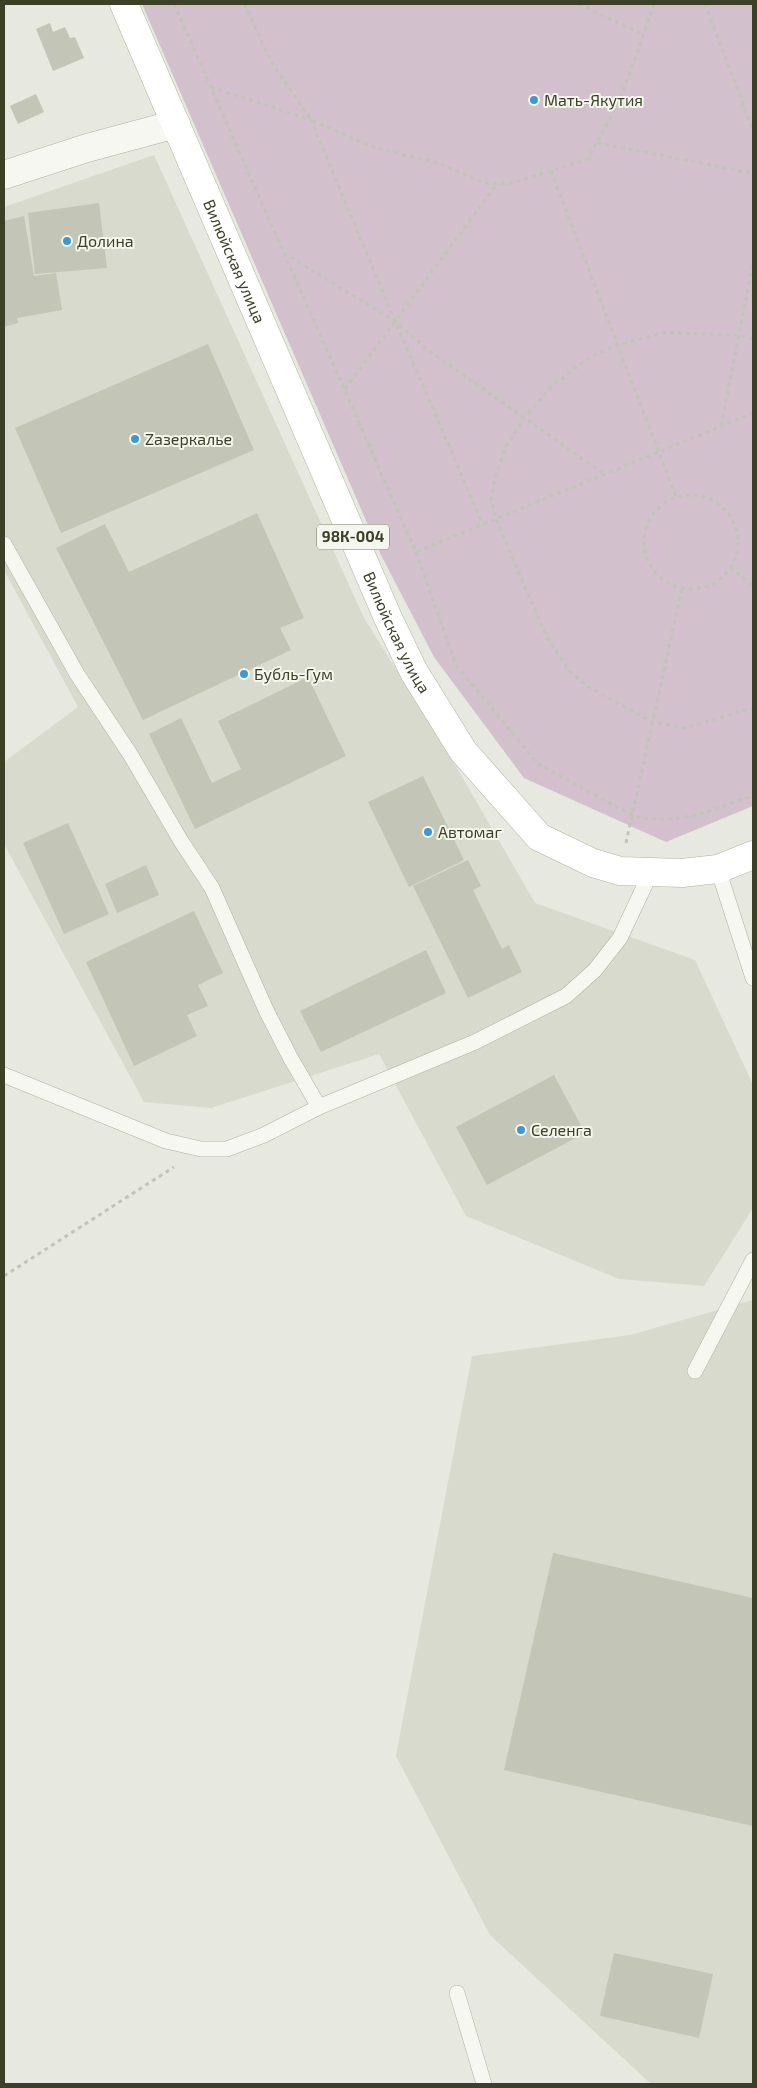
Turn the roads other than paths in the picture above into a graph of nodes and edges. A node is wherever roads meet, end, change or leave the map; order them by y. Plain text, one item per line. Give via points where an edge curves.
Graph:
1 (124, 4) edge
2 (176, 124) junction
3 (4, 176) edge
4 (4, 544) edge
5 (753, 855) edge
6 (718, 869) junction
7 (651, 872) junction
8 (753, 978) edge
9 (4, 1075) edge
10 (318, 1108) junction
11 (753, 1260) edge
12 (695, 1371) dead end
13 (457, 1993) dead end
14 (484, 2084) edge

1 - 2 main road, Вилюйская улица / 98К-004
2 - 3 street via 87,148
2 - 7 main road, Вилюйская улица / 98К-004 via 388,618 435,708 463,751 539,837 620,871
4 - 10 lane via 77,674 212,888 266,1010
5 - 6 main road, Вилюйская улица / 98К-004
6 - 7 main road, Вилюйская улица / 98К-004
6 - 8 lane
7 - 10 lane via 620,938 595,970 566,996 476,1042
9 - 10 lane via 166,1141 201,1149 227,1149
11 - 12 lane
13 - 14 lane

